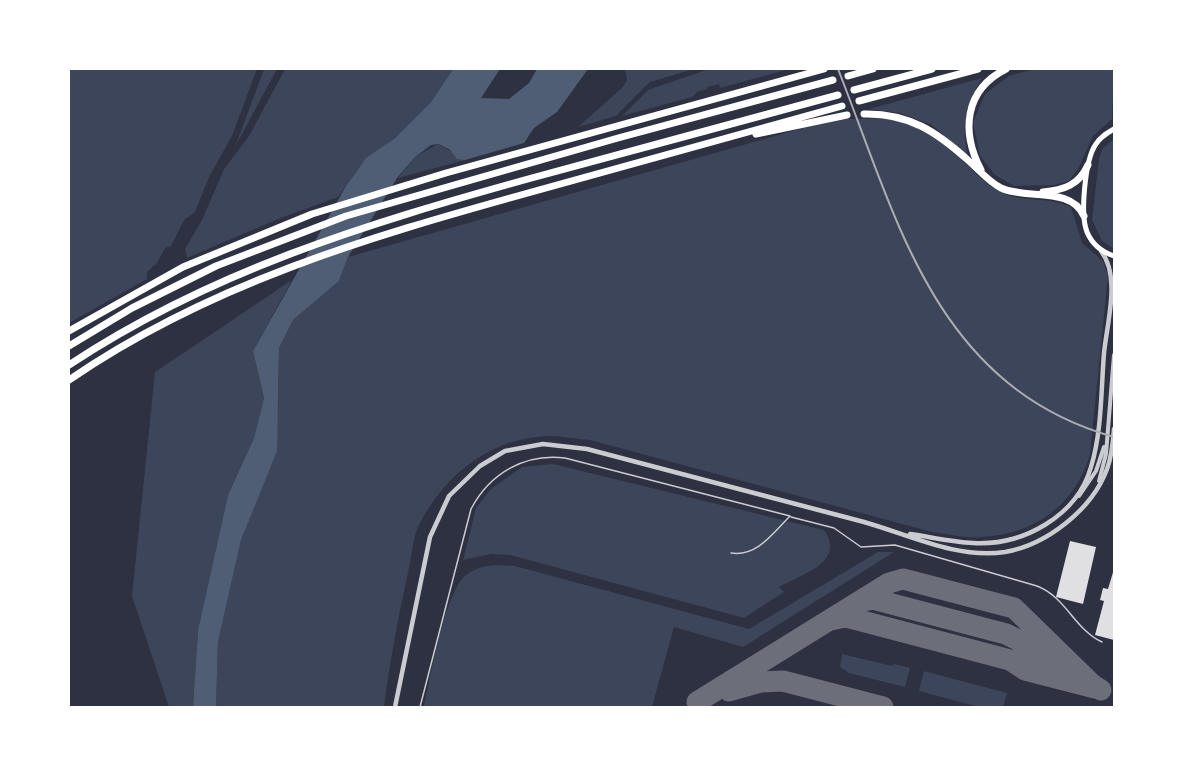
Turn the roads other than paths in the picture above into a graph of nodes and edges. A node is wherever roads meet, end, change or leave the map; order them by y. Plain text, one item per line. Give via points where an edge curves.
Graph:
1 (805, 69) edge
2 (824, 69) edge
3 (873, 69) edge
4 (932, 69) edge
5 (978, 69) edge
6 (1006, 69) edge
7 (848, 76) dead end
8 (833, 80) dead end
9 (748, 89) junction
10 (854, 90) dead end
11 (838, 95) dead end
12 (859, 101) dead end
13 (842, 106) dead end
14 (864, 114) dead end
15 (847, 115) dead end
16 (1114, 129) edge
17 (683, 150) junction
18 (1088, 165) junction
19 (984, 175) junction
20 (1026, 194) junction
21 (1084, 216) junction
22 (1099, 249) junction
23 (1114, 256) edge
24 (69, 331) edge
25 (69, 346) edge
26 (1114, 356) edge
27 (69, 365) edge
28 (69, 381) edge
29 (1114, 429) edge
30 (1106, 438) junction
31 (1097, 487) junction
32 (1078, 497) junction
33 (790, 516) junction
34 (894, 531) junction
35 (731, 553) dead end
36 (1102, 642) dead end
37 (395, 707) edge
38 (420, 707) edge

1 - 9 highway
2 - 9 highway
3 - 7 highway
4 - 10 highway
5 - 12 highway
6 - 19 highway via 986,82 969,111 969,140
8 - 25 highway via 390,202 303,231 173,287
9 - 24 highway via 401,185 268,230 183,267
11 - 27 highway via 414,211 293,251 207,287
13 - 17 highway
14 - 19 highway via 917,122 938,133
15 - 17 highway
16 - 18 main road via 1095,144
17 - 28 highway via 369,238 282,269 166,323
18 - 20 highway via 1080,179 1067,188
18 - 21 main road
19 - 20 highway via 1001,187
20 - 21 highway via 1065,198 1077,204
21 - 22 main road via 1088,234
22 - 23 main road
22 - 32 street via 1111,274 1108,314 1093,461
26 - 30 street
29 - 31 street via 1111,457
30 - 31 street
30 - 32 street via 1096,471
31 - 34 street via 1077,513 1055,530 1034,543 1005,552 958,551
32 - 34 street via 1042,526 1002,541 975,543
33 - 35 lane via 755,550
33 - 36 lane via 834,528 861,548 895,545 1046,589 1085,633
33 - 38 lane via 566,458 536,458 517,464 490,483 471,509
34 - 37 street via 587,449 537,444 505,451 458,485 435,523

